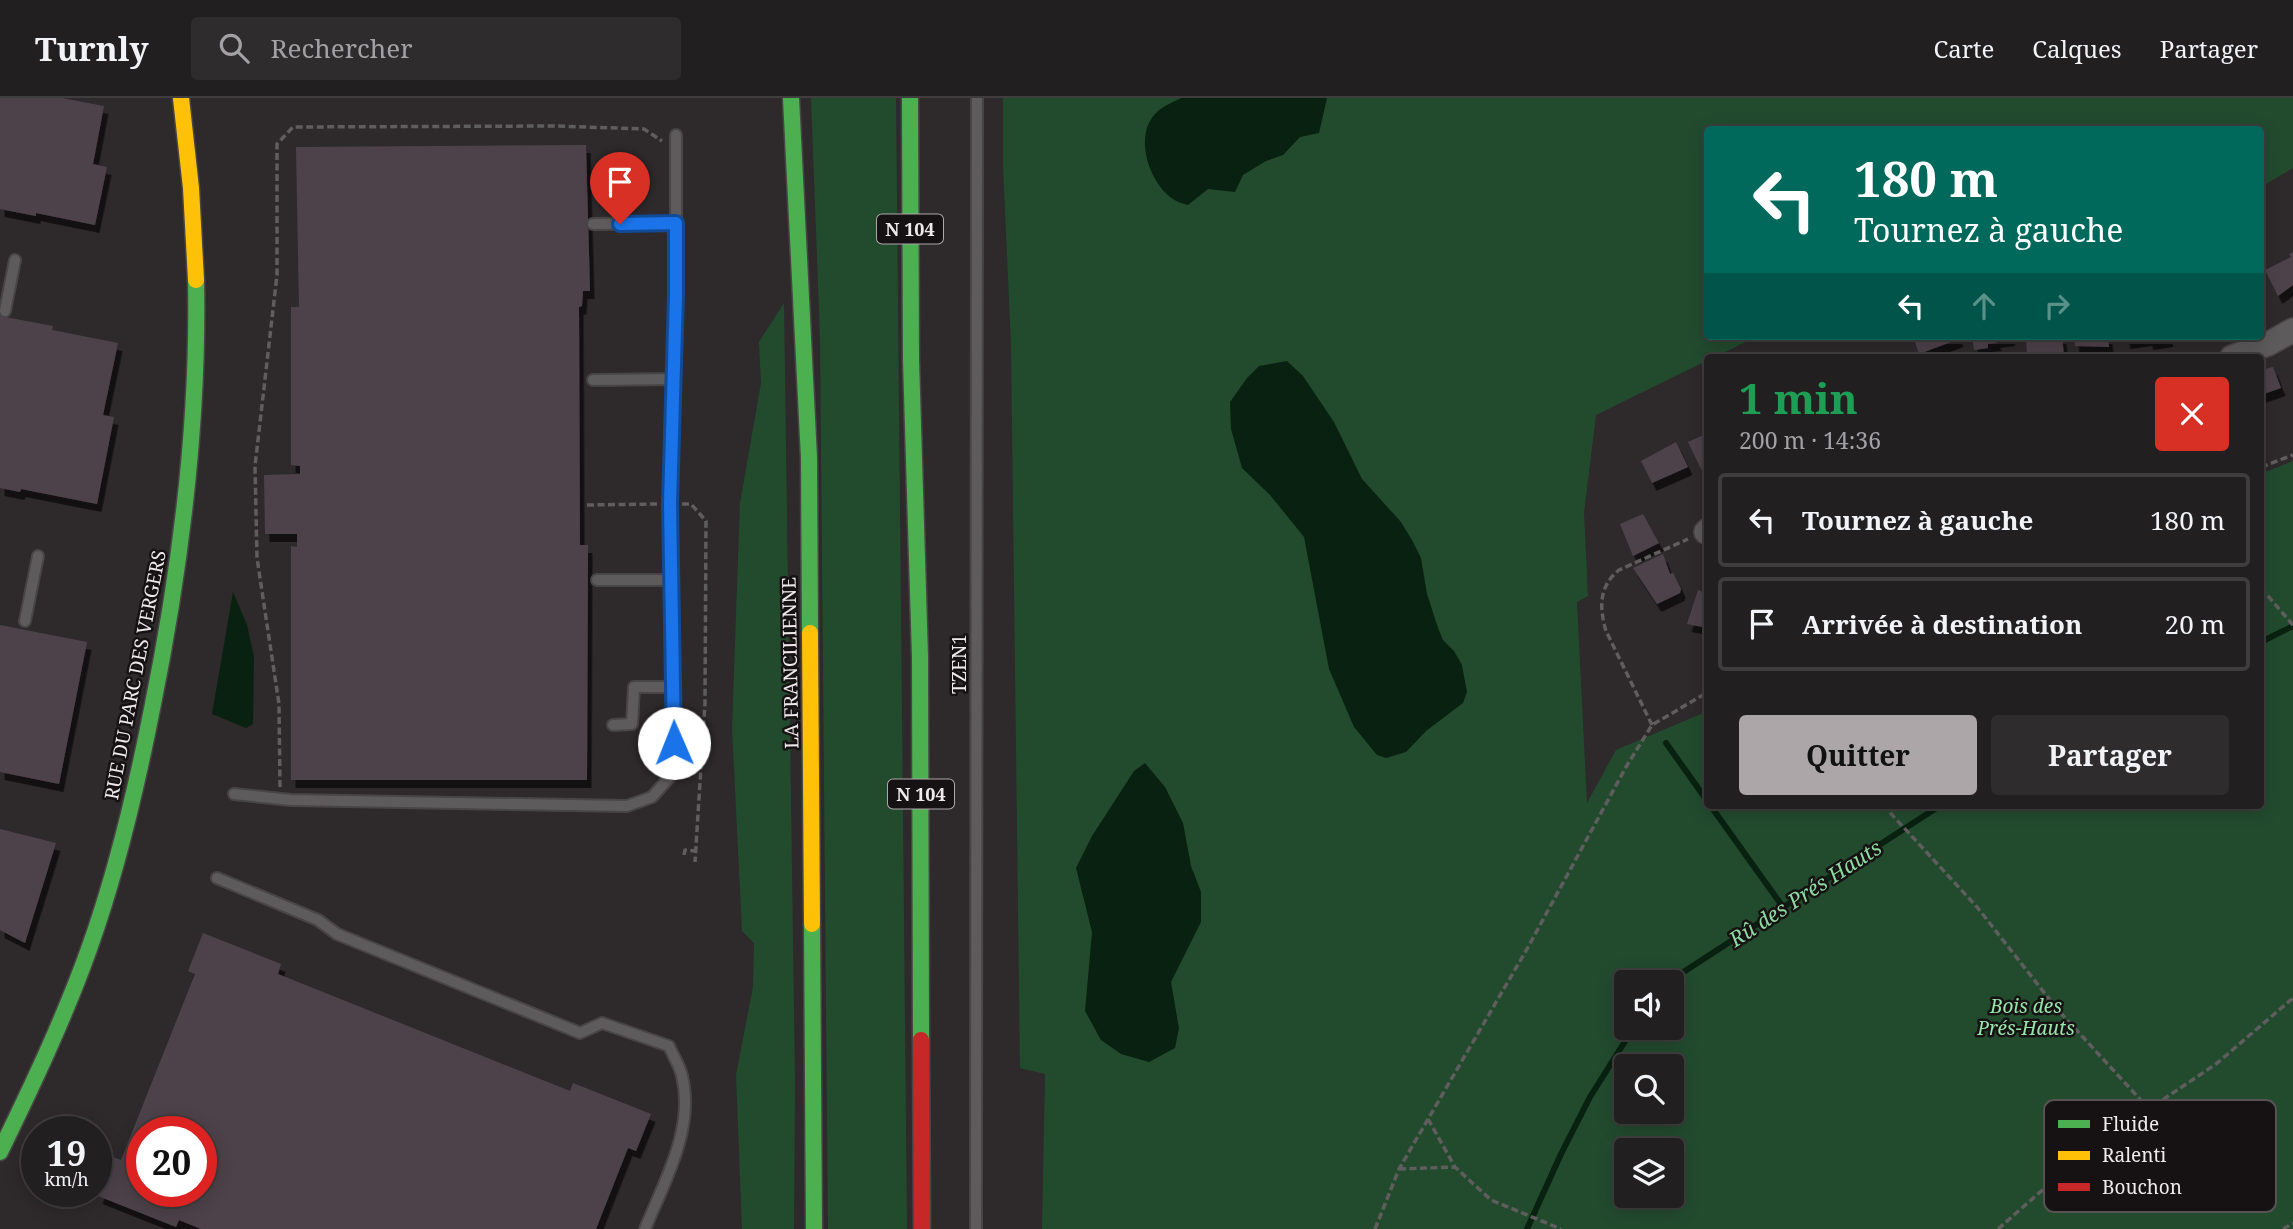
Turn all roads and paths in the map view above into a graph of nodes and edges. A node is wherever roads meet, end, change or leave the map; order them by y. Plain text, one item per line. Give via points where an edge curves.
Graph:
1 (181, 98) edge
2 (791, 98) edge
3 (910, 98) edge
4 (977, 98) edge
5 (676, 135) dead end
6 (676, 150) junction
7 (676, 223) junction
8 (593, 224) dead end
9 (15, 260) dead end
10 (5, 312) dead end
11 (2293, 330) edge
12 (2240, 354) edge
13 (674, 379) junction
14 (593, 380) dead end
15 (2293, 455) edge
16 (2264, 466) edge
17 (1704, 532) edge
18 (38, 556) dead end
19 (597, 580) dead end
20 (671, 580) junction
21 (2264, 591) edge
22 (25, 621) dead end
23 (2293, 625) edge
24 (673, 687) junction
25 (1704, 694) edge
26 (705, 703) dead end
27 (612, 725) dead end
28 (1652, 725) junction
29 (234, 794) dead end
30 (280, 799) junction
31 (1886, 809) edge
32 (695, 850) junction
33 (684, 855) dead end
34 (695, 862) dead end
35 (217, 878) dead end
36 (2293, 998) edge
37 (2141, 1100) edge
38 (2162, 1100) edge
39 (1428, 1119) junction
40 (0, 1152) edge
41 (1455, 1167) junction
42 (1399, 1169) junction
43 (2044, 1189) edge
44 (2293, 1223) edge
45 (645, 1229) edge
46 (814, 1229) edge
47 (922, 1229) edge
48 (976, 1229) edge
49 (1375, 1229) edge
50 (1561, 1229) edge
51 (1998, 1229) edge
52 (2283, 1229) edge

1 - 40 main road, RUE DU PARC DES VERGERS via 191,171 197,335 192,460 166,646 104,902 65,1012
2 - 46 main road, LA FRANCILIENNE via 809,458
3 - 47 main road, N 104 via 911,359 920,657
4 - 48 lane, TZEN1
5 - 6 lane
6 - 7 lane
6 - 30 path via 644,129 556,126 293,127 277,144 277,275 255,466 257,558 279,704
7 - 8 lane
7 - 13 lane
9 - 10 lane
11 - 12 street
13 - 14 lane
13 - 20 lane
15 - 16 path
17 - 28 path via 1619,570 1610,577 1602,597 1606,631
18 - 22 lane
19 - 20 lane
20 - 24 lane
21 - 23 path
24 - 27 lane via 634,687 632,724
24 - 30 lane via 675,771 652,797 627,806
25 - 28 path
26 - 32 path
28 - 39 path
29 - 30 lane
31 - 37 path via 1977,907 2057,1009
32 - 33 path via 685,850
32 - 34 path
35 - 45 lane via 318,920 337,934 580,1033 602,1023 669,1046 682,1076 685,1123
36 - 38 path via 2216,1064
39 - 41 path
39 - 42 path
41 - 42 path
41 - 50 path via 1491,1200
42 - 49 path
43 - 51 path
44 - 52 path

